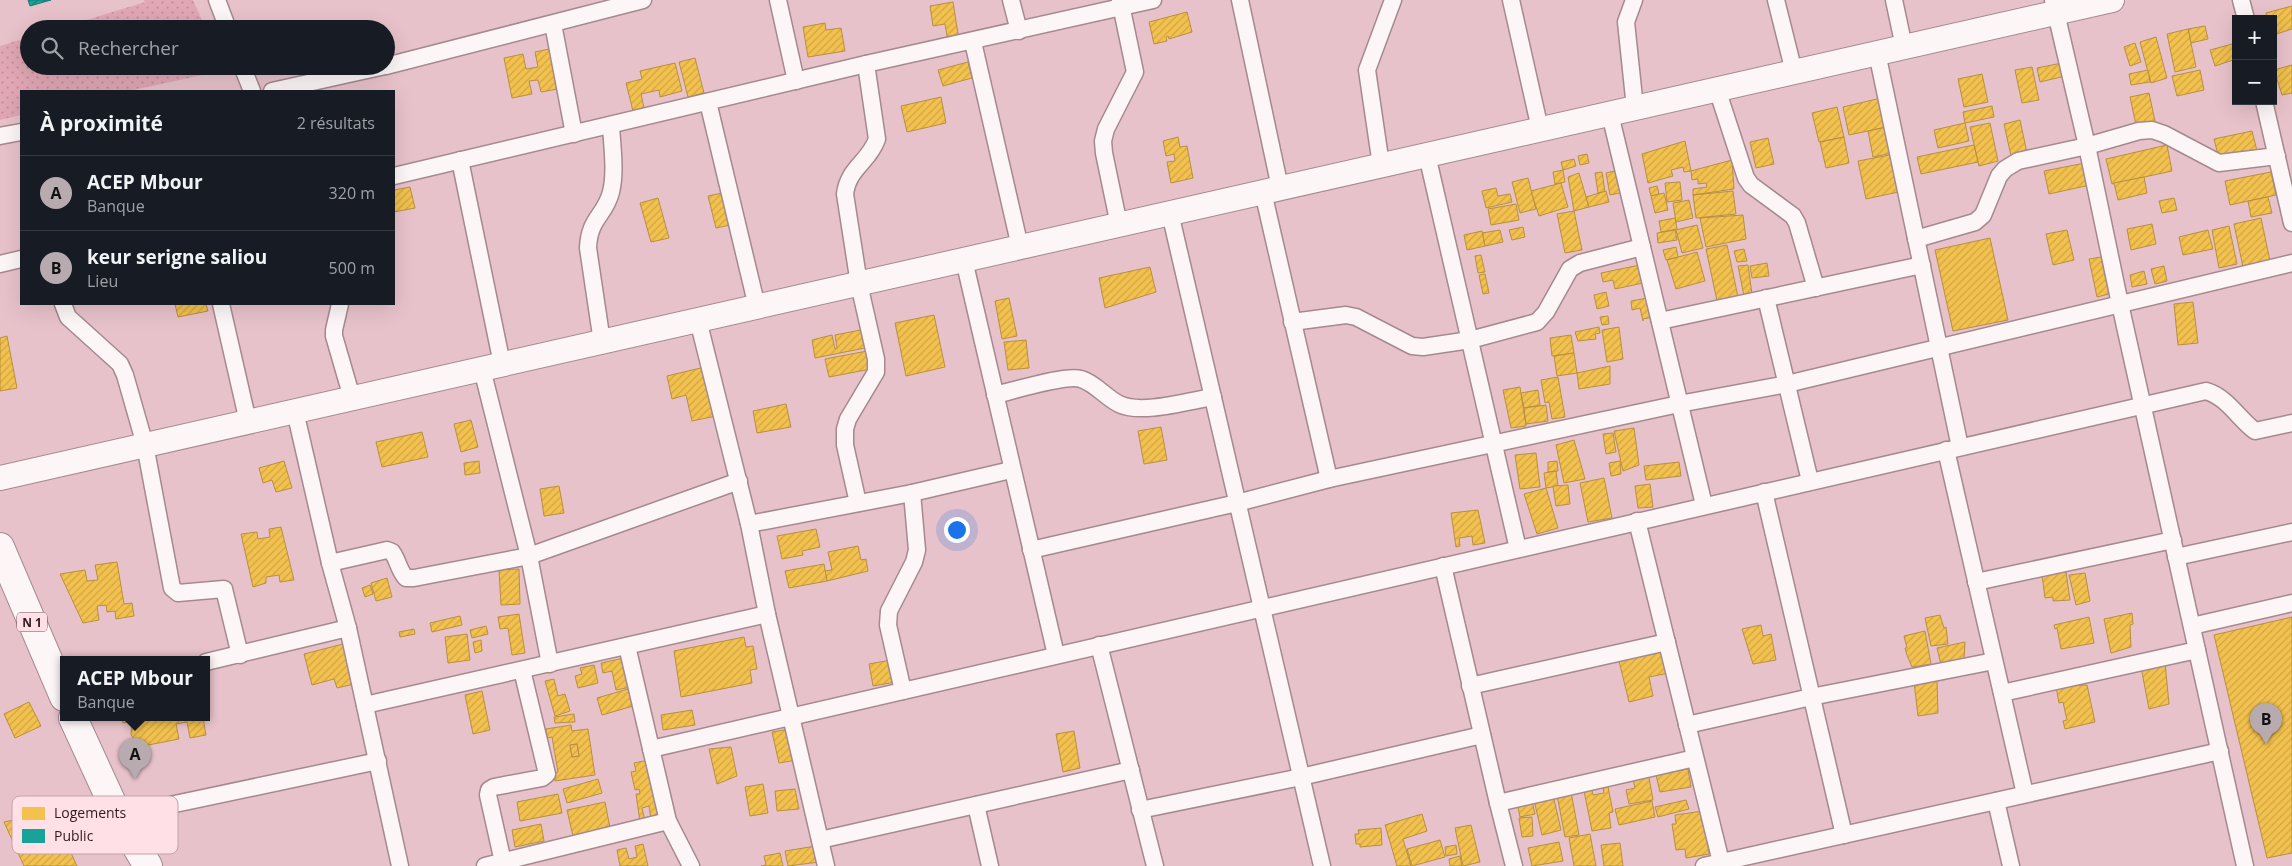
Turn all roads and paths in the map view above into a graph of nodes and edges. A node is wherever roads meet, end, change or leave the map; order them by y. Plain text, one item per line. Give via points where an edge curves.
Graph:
1 (217, 0) edge
2 (643, 0) edge
3 (778, 0) edge
4 (1011, 0) edge
5 (1154, 0) edge
6 (1240, 0) edge
7 (1393, 0) edge
8 (1511, 0) edge
9 (1634, 0) edge
10 (1776, 0) edge
11 (1894, 0) edge
12 (2112, 0) edge
13 (2242, 0) edge
14 (1121, 4) edge
15 (2054, 6) edge
16 (2245, 15) edge
17 (225, 20) edge
18 (553, 24) junction
19 (1019, 31) junction
20 (972, 42) junction
21 (1904, 47) junction
22 (1877, 53) junction
23 (395, 64) edge
24 (866, 64) junction
25 (1794, 72) junction
26 (246, 75) edge
27 (362, 75) edge
28 (796, 81) junction
29 (336, 85) edge
30 (252, 90) edge
31 (283, 90) edge
32 (1717, 90) junction
33 (708, 102) junction
34 (2265, 105) edge
35 (1635, 108) junction
36 (1610, 114) junction
37 (611, 126) junction
38 (1540, 130) junction
39 (20, 132) edge
40 (574, 134) junction
41 (0, 136) edge
42 (2087, 146) junction
43 (1427, 155) junction
44 (2277, 156) junction
45 (460, 160) junction
46 (1381, 165) junction
47 (395, 176) edge
48 (2288, 183) edge
49 (1272, 190) junction
50 (1170, 213) junction
51 (2292, 223) edge
52 (1118, 225) junction
53 (1916, 239) junction
54 (1020, 247) junction
55 (1642, 247) junction
56 (20, 259) edge
57 (964, 260) junction
58 (2292, 262) edge
59 (0, 264) edge
60 (1922, 265) junction
61 (859, 284) junction
62 (1816, 288) junction
63 (1766, 298) junction
64 (2120, 304) junction
65 (63, 305) edge
66 (221, 305) edge
67 (340, 305) edge
68 (757, 307) junction
69 (698, 320) junction
70 (1660, 321) junction
71 (1292, 322) junction
72 (1470, 340) junction
73 (602, 342) junction
74 (1939, 347) junction
75 (492, 367) junction
76 (1787, 384) junction
77 (995, 395) junction
78 (1213, 397) junction
79 (352, 398) junction
80 (1679, 404) junction
81 (2142, 404) junction
82 (295, 411) junction
83 (248, 422) junction
84 (2292, 423) edge
85 (1494, 444) junction
86 (145, 445) junction
87 (1953, 448) junction
88 (1011, 470) junction
89 (0, 478) edge
90 (1329, 479) junction
91 (739, 481) junction
92 (1810, 481) junction
93 (1764, 492) junction
94 (912, 493) junction
95 (858, 502) junction
96 (1237, 503) junction
97 (1704, 506) junction
98 (1637, 521) junction
99 (749, 524) junction
100 (2292, 532) edge
101 (2173, 540) junction
102 (0, 547) edge
103 (1518, 548) junction
104 (1031, 550) junction
105 (529, 556) junction
106 (2176, 557) junction
107 (330, 563) junction
108 (1443, 566) junction
109 (1976, 582) junction
110 (2292, 603) edge
111 (1262, 608) junction
112 (767, 614) junction
113 (2192, 626) junction
114 (348, 628) junction
115 (1667, 642) junction
116 (1099, 645) junction
117 (627, 646) junction
118 (2197, 650) junction
119 (240, 655) junction
120 (1056, 655) junction
121 (210, 661) edge
122 (1994, 661) junction
123 (550, 664) junction
124 (522, 670) junction
125 (1470, 686) junction
126 (60, 687) edge
127 (903, 691) junction
128 (2002, 693) junction
129 (1811, 697) junction
130 (365, 705) junction
131 (791, 716) junction
132 (74, 721) edge
133 (1687, 725) junction
134 (1482, 735) junction
135 (651, 748) junction
136 (2220, 751) junction
137 (1696, 758) junction
138 (378, 761) junction
139 (1131, 770) junction
140 (1301, 777) junction
141 (2025, 794) junction
142 (109, 796) edge
143 (1996, 801) junction
144 (178, 803) edge
145 (1498, 803) junction
146 (976, 805) junction
147 (1140, 810) junction
148 (668, 821) junction
149 (1844, 835) junction
150 (820, 840) junction
151 (141, 854) edge
152 (504, 862) junction
153 (1722, 864) edge
154 (148, 866) edge
155 (400, 866) edge
156 (486, 866) edge
157 (691, 866) edge
158 (826, 866) edge
159 (990, 866) edge
160 (1154, 866) edge
161 (1322, 866) edge
162 (1514, 866) edge
163 (1704, 866) edge
164 (2011, 866) edge
165 (2245, 866) edge

1 - 17 street
2 - 18 street
3 - 28 street
4 - 19 street
5 - 14 street
6 - 49 street
7 - 46 street via 1367,70
8 - 38 street
9 - 35 street via 1626,22
10 - 25 street
11 - 21 street
12 - 15 main road
13 - 16 street
14 - 19 street
14 - 52 street via 1135,72 1106,129 1104,141
15 - 21 main road
15 - 42 street
18 - 23 street
18 - 40 street
19 - 20 street
20 - 24 street
20 - 54 street
21 - 22 main road
22 - 25 main road
22 - 53 street
24 - 28 street
24 - 61 street via 877,139 873,150 850,174 845,194
25 - 32 main road
26 - 30 street
27 - 29 street
28 - 33 street
29 - 31 street
32 - 35 main road
32 - 62 street via 1746,178 1751,186 1793,216
33 - 37 street
33 - 68 street
34 - 44 street
35 - 36 main road
36 - 38 main road
36 - 55 street
37 - 40 street
37 - 73 street via 611,191 588,234
38 - 43 main road
39 - 41 street
40 - 45 street
42 - 44 street via 2152,130 2219,163
42 - 53 street via 2005,168 1983,215 1975,222
42 - 64 street
43 - 46 main road
43 - 72 street
44 - 48 street
45 - 47 street
45 - 75 street
46 - 49 main road
48 - 51 street
49 - 50 main road
49 - 71 street
50 - 52 main road
50 - 78 street
52 - 54 main road
53 - 60 street
54 - 57 main road
55 - 70 street
55 - 72 street via 1580,262 1570,268 1537,322
56 - 59 street
57 - 61 main road
57 - 77 street
58 - 64 street
60 - 62 street
60 - 74 street
61 - 68 main road
61 - 95 street via 876,372 844,429
62 - 63 street
63 - 70 street
63 - 76 street
64 - 74 street
64 - 81 street
65 - 86 street via 68,317 120,364
66 - 83 street
67 - 79 street via 334,330
68 - 69 main road
69 - 73 main road
69 - 91 street
70 - 80 street
71 - 72 street via 1346,315 1412,346
71 - 90 street
72 - 85 street
73 - 75 main road
74 - 76 street
74 - 87 street
75 - 79 main road
75 - 105 street
76 - 80 street
76 - 92 street
77 - 78 street via 1067,378 1080,378 1118,404 1131,408
77 - 88 street
78 - 96 street
79 - 82 main road
80 - 85 street
80 - 97 street
81 - 84 street via 2206,390 2223,399 2255,431
81 - 87 street
81 - 101 street
82 - 83 main road
82 - 107 street
83 - 86 main road
85 - 90 street
85 - 103 street
86 - 89 main road
86 - 119 street via 172,588 178,593 224,589
87 - 92 street
87 - 109 street
88 - 94 street
88 - 104 street
90 - 96 street
91 - 99 street
91 - 105 street
92 - 93 street
93 - 97 street
93 - 129 street
94 - 95 street
94 - 127 street via 917,550 889,611 888,625
95 - 99 street
96 - 104 street
96 - 111 street
97 - 98 street
98 - 103 street
98 - 115 street
99 - 112 street
100 - 106 street
101 - 106 street
101 - 109 street
102 - 126 highway, N 1
103 - 108 street
104 - 120 street
105 - 107 street via 414,578 406,578 388,550
105 - 123 street
106 - 113 street
107 - 114 street
108 - 111 street
108 - 125 street
109 - 122 street
110 - 113 street
111 - 116 street
111 - 140 street
112 - 117 street
112 - 131 street
113 - 118 street
114 - 119 street
114 - 130 street
115 - 125 street
115 - 133 street
116 - 120 street
116 - 139 street
117 - 123 street
117 - 135 street
118 - 128 street
118 - 136 street
119 - 121 street
120 - 127 street
122 - 128 street
122 - 129 street
123 - 124 street
124 - 130 street
124 - 152 street via 547,774 542,778 489,790
125 - 134 street
127 - 131 street
128 - 141 street
129 - 133 street
129 - 149 street
130 - 138 street
131 - 135 street
131 - 150 street
132 - 142 highway
133 - 137 street
134 - 140 street
134 - 145 street
135 - 148 street
136 - 141 street
136 - 165 street
137 - 145 street
137 - 153 street
138 - 144 street
138 - 155 street
139 - 146 street
139 - 147 street
140 - 147 street
140 - 161 street
141 - 143 street
143 - 149 street
143 - 164 street
145 - 162 street
146 - 150 street
146 - 159 street
147 - 160 street
148 - 152 street
148 - 157 street
149 - 153 street
150 - 158 street
151 - 154 highway
152 - 156 street
153 - 163 street

